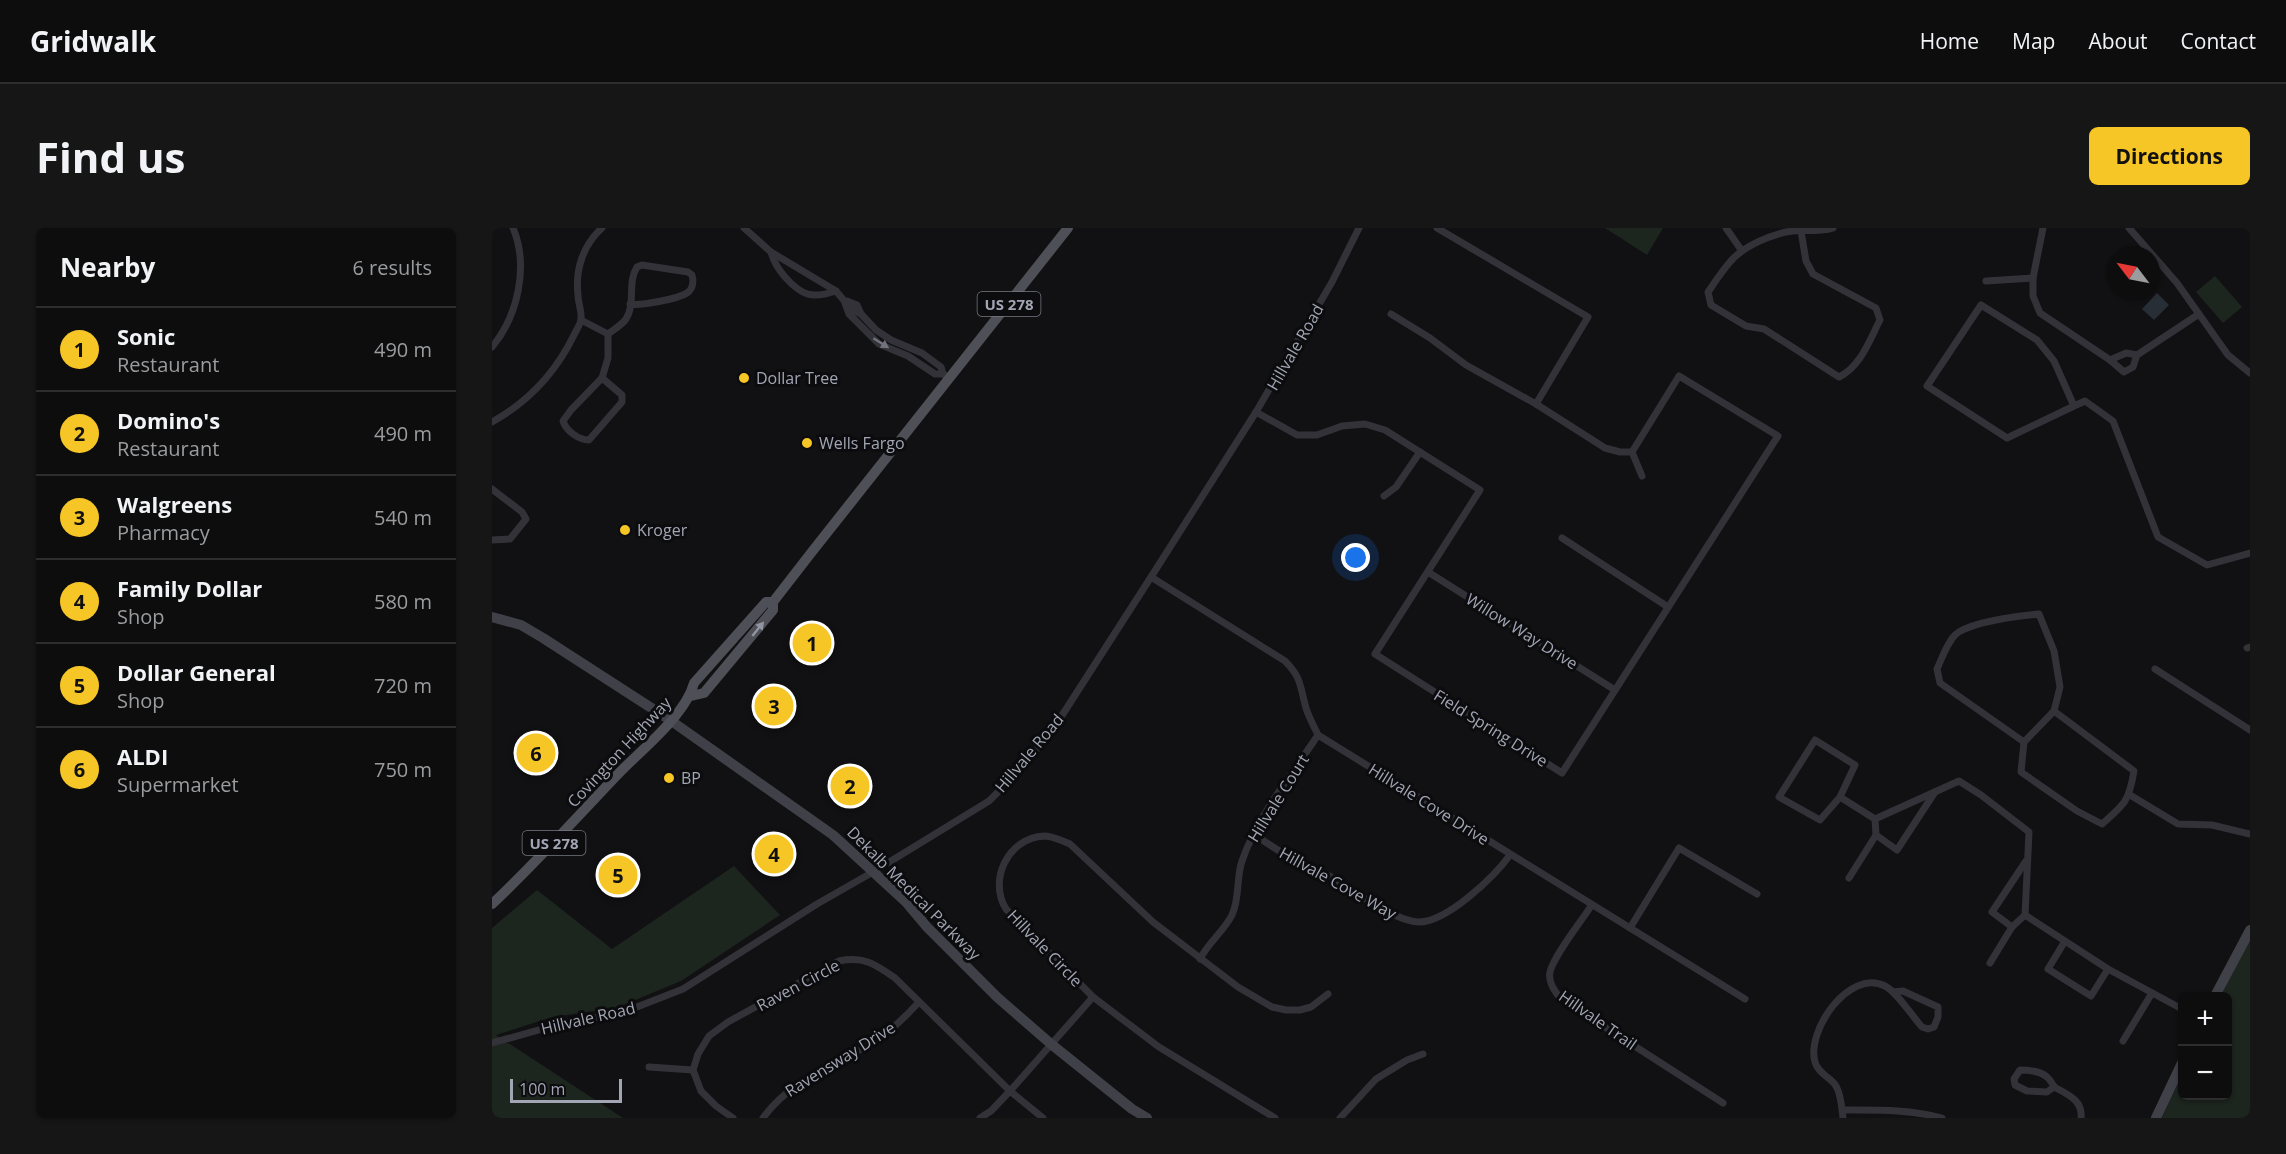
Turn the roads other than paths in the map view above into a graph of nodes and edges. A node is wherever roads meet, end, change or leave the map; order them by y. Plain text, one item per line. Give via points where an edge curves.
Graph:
1 (513, 228) edge
2 (602, 228) edge
3 (744, 228) edge
4 (1068, 228) edge
5 (1359, 228) edge
6 (1437, 228) edge
7 (1726, 228) edge
8 (1833, 228) edge
9 (2043, 228) edge
10 (2130, 228) edge
11 (1802, 231) junction
12 (1742, 251) junction
13 (771, 252) junction
14 (2033, 278) junction
15 (1986, 281) dead end
16 (836, 291) junction
17 (845, 300) junction
18 (630, 304) junction
19 (1391, 314) dead end
20 (2199, 314) junction
21 (863, 316) junction
22 (581, 320) junction
23 (858, 325) junction
24 (608, 334) junction
25 (492, 347) edge
26 (2137, 355) junction
27 (2110, 360) junction
28 (2250, 373) edge
29 (946, 376) junction
30 (602, 378) junction
31 (1536, 404) junction
32 (2074, 406) junction
33 (1256, 412) junction
34 (492, 422) edge
35 (1420, 452) junction
36 (1632, 452) junction
37 (1642, 476) dead end
38 (492, 489) edge
39 (1384, 496) dead end
40 (1562, 538) dead end
41 (492, 540) edge
42 (2250, 553) edge
43 (1428, 572) junction
44 (1151, 577) junction
45 (1668, 607) junction
46 (492, 617) edge
47 (2155, 669) dead end
48 (1615, 690) junction
49 (2054, 711) junction
50 (670, 720) junction
51 (2250, 730) edge
52 (1318, 735) junction
53 (2024, 741) junction
54 (1935, 792) junction
55 (2130, 795) junction
56 (1840, 797) junction
57 (1875, 819) junction
58 (1253, 834) junction
59 (2250, 834) edge
60 (1876, 835) junction
61 (1510, 855) junction
62 (2028, 859) junction
63 (873, 872) junction
64 (1849, 878) dead end
65 (1757, 894) dead end
66 (492, 904) edge
67 (1591, 906) junction
68 (2025, 915) junction
69 (2012, 927) junction
70 (1630, 928) junction
71 (2250, 930) edge
72 (2066, 941) junction
73 (1200, 959) junction
74 (1990, 963) dead end
75 (2109, 969) junction
76 (1893, 992) junction
77 (2217, 992) edge
78 (2152, 993) junction
79 (1328, 994) dead end
80 (1094, 997) junction
81 (1744, 999) dead end
82 (919, 1002) junction
83 (2178, 1007) edge
84 (2123, 1041) dead end
85 (492, 1043) edge
86 (1051, 1044) junction
87 (1423, 1054) dead end
88 (649, 1068) dead end
89 (693, 1070) junction
90 (2178, 1071) edge
91 (2054, 1087) junction
92 (1010, 1091) junction
93 (1723, 1103) dead end
94 (1843, 1114) edge
95 (733, 1118) edge
96 (763, 1118) edge
97 (980, 1118) edge
98 (1043, 1118) edge
99 (1147, 1118) edge
100 (1275, 1118) edge
101 (1340, 1118) edge
102 (1942, 1118) edge
103 (2081, 1118) edge
104 (2156, 1118) edge

1 - 25 street via 518,240 519,286 507,326
2 - 22 street via 582,252 577,293
3 - 13 street
4 - 29 main road, Covington Highway / US 278
5 - 33 street, Hillvale Road
6 - 31 street via 1588,317
7 - 12 street
8 - 11 street
9 - 14 street
10 - 20 street
11 - 12 street via 1781,233
11 - 12 street via 1806,261 1813,274 1876,308 1880,320 1859,361 1839,377 1764,329 1746,326 1711,305 1708,292
13 - 16 street
13 - 16 street via 778,270 799,291 821,296
14 - 15 street
14 - 27 street via 2033,296 2040,313
16 - 17 street
17 - 21 street via 857,305
17 - 23 street
18 - 18 street via 632,273 637,267 692,275 692,287 687,293 648,304
18 - 24 street via 626,320
19 - 31 street via 1466,365
20 - 26 street
20 - 28 street via 2228,355
21 - 23 street
21 - 29 street via 882,334 922,353 941,367
22 - 24 street
22 - 34 street via 563,357 533,393
23 -> 29 street via 879,344
24 - 30 street via 608,358
26 - 27 street via 2126,353
26 - 27 street via 2133,367 2124,372
29 - 50 main road, Covington Highway / US 278 via 773,602 766,602 694,683 691,696
30 - 30 street via 622,395 622,402 590,440 584,440 563,421
31 - 36 street via 1605,448
32 - 32 street via 2054,361 2037,340 1981,305 1927,386 2007,438
32 - 42 street via 2085,401 2113,421 2158,537 2207,565
33 - 35 street, Field Spring Drive via 1297,435 1317,435 1342,426 1365,424 1385,429
33 - 44 street, Hillvale Road
35 - 39 street via 1396,487
35 - 43 street, Field Spring Drive via 1480,489
36 - 37 street
36 - 45 street, Field Spring Drive via 1679,376 1778,436
38 - 41 street via 526,519 510,539
40 - 45 street
43 - 48 street, Willow Way Drive
43 - 48 street, Field Spring Drive via 1375,654 1562,773
44 - 52 street via 1285,661 1301,683
44 - 63 street, Hillvale Road via 1052,731 1014,776 989,801
45 - 48 street, Field Spring Drive
46 - 50 main road, Dekalb Medical Parkway via 543,638
47 - 51 street
49 - 53 street
49 - 53 street via 2060,687 2054,651 2038,614 2009,617 1956,634 1937,669 1940,683
49 - 55 street via 2134,771
50 - 63 main road, Dekalb Medical Parkway via 833,835
50 - 66 main road, Covington Highway / US 278
52 - 58 street, Hillvale Court
52 - 61 street, Hillvale Cove Drive
53 - 55 street via 2021,772 2102,824
54 - 57 street
54 - 60 street via 1897,850
54 - 62 street via 1959,781 1981,795 2029,832
55 - 59 street via 2178,824 2212,825
56 - 56 street via 1855,765 1815,740 1779,797 1820,820
56 - 57 street
57 - 60 street
58 - 61 street, Hillvale Cove Way via 1405,920 1421,922 1456,906
58 - 73 street, Hillvale Court via 1241,863 1232,916
60 - 64 street
61 - 67 street, Hillvale Cove Drive
62 - 68 street
62 - 69 street via 1992,912
63 - 85 street, Hillvale Road via 683,989 619,1014 567,1022
63 - 86 main road, Dekalb Medical Parkway via 997,997
65 - 70 street via 1679,848
67 - 70 street, Hillvale Cove Drive
67 - 93 street, Hillvale Trail via 1550,973 1552,987 1560,998
68 - 69 street
68 - 72 street
69 - 74 street
70 - 81 street, Hillvale Cove Drive
71 - 77 main road
72 - 75 street
72 - 75 street via 2048,969 2091,996
73 - 79 street, Hillvale Circle via 1272,1006 1300,1010
73 - 80 street, Hillvale Circle via 1153,922 1070,844 1044,836 1031,839 1010,854 1003,866 1000,898 1026,931
75 - 78 street
76 - 76 street via 1922,1027 1934,1027 1938,1007 1903,991
76 - 94 street via 1875,983 1863,983 1843,995 1823,1021 1814,1049 1815,1064 1836,1086
78 - 83 street
78 - 84 street
80 - 86 street
80 - 100 street, Hillvale Circle via 1174,1057
82 - 89 street, Raven Circle via 873,963 854,958 839,961 708,1036
82 - 92 street, Raven Circle
82 - 96 street, Ravensway Drive via 880,1037 779,1097
86 - 92 street
86 - 99 main road, Dekalb Medical Parkway
87 - 101 street via 1376,1078
88 - 89 street
89 - 95 street via 701,1091
90 - 104 main road
91 - 91 street via 2049,1078 2027,1070 2020,1070 2014,1079 2015,1085 2028,1091 2047,1092
91 - 103 street via 2077,1102
92 - 97 street
92 - 98 street, Raven Circle
94 - 102 street via 1894,1111

